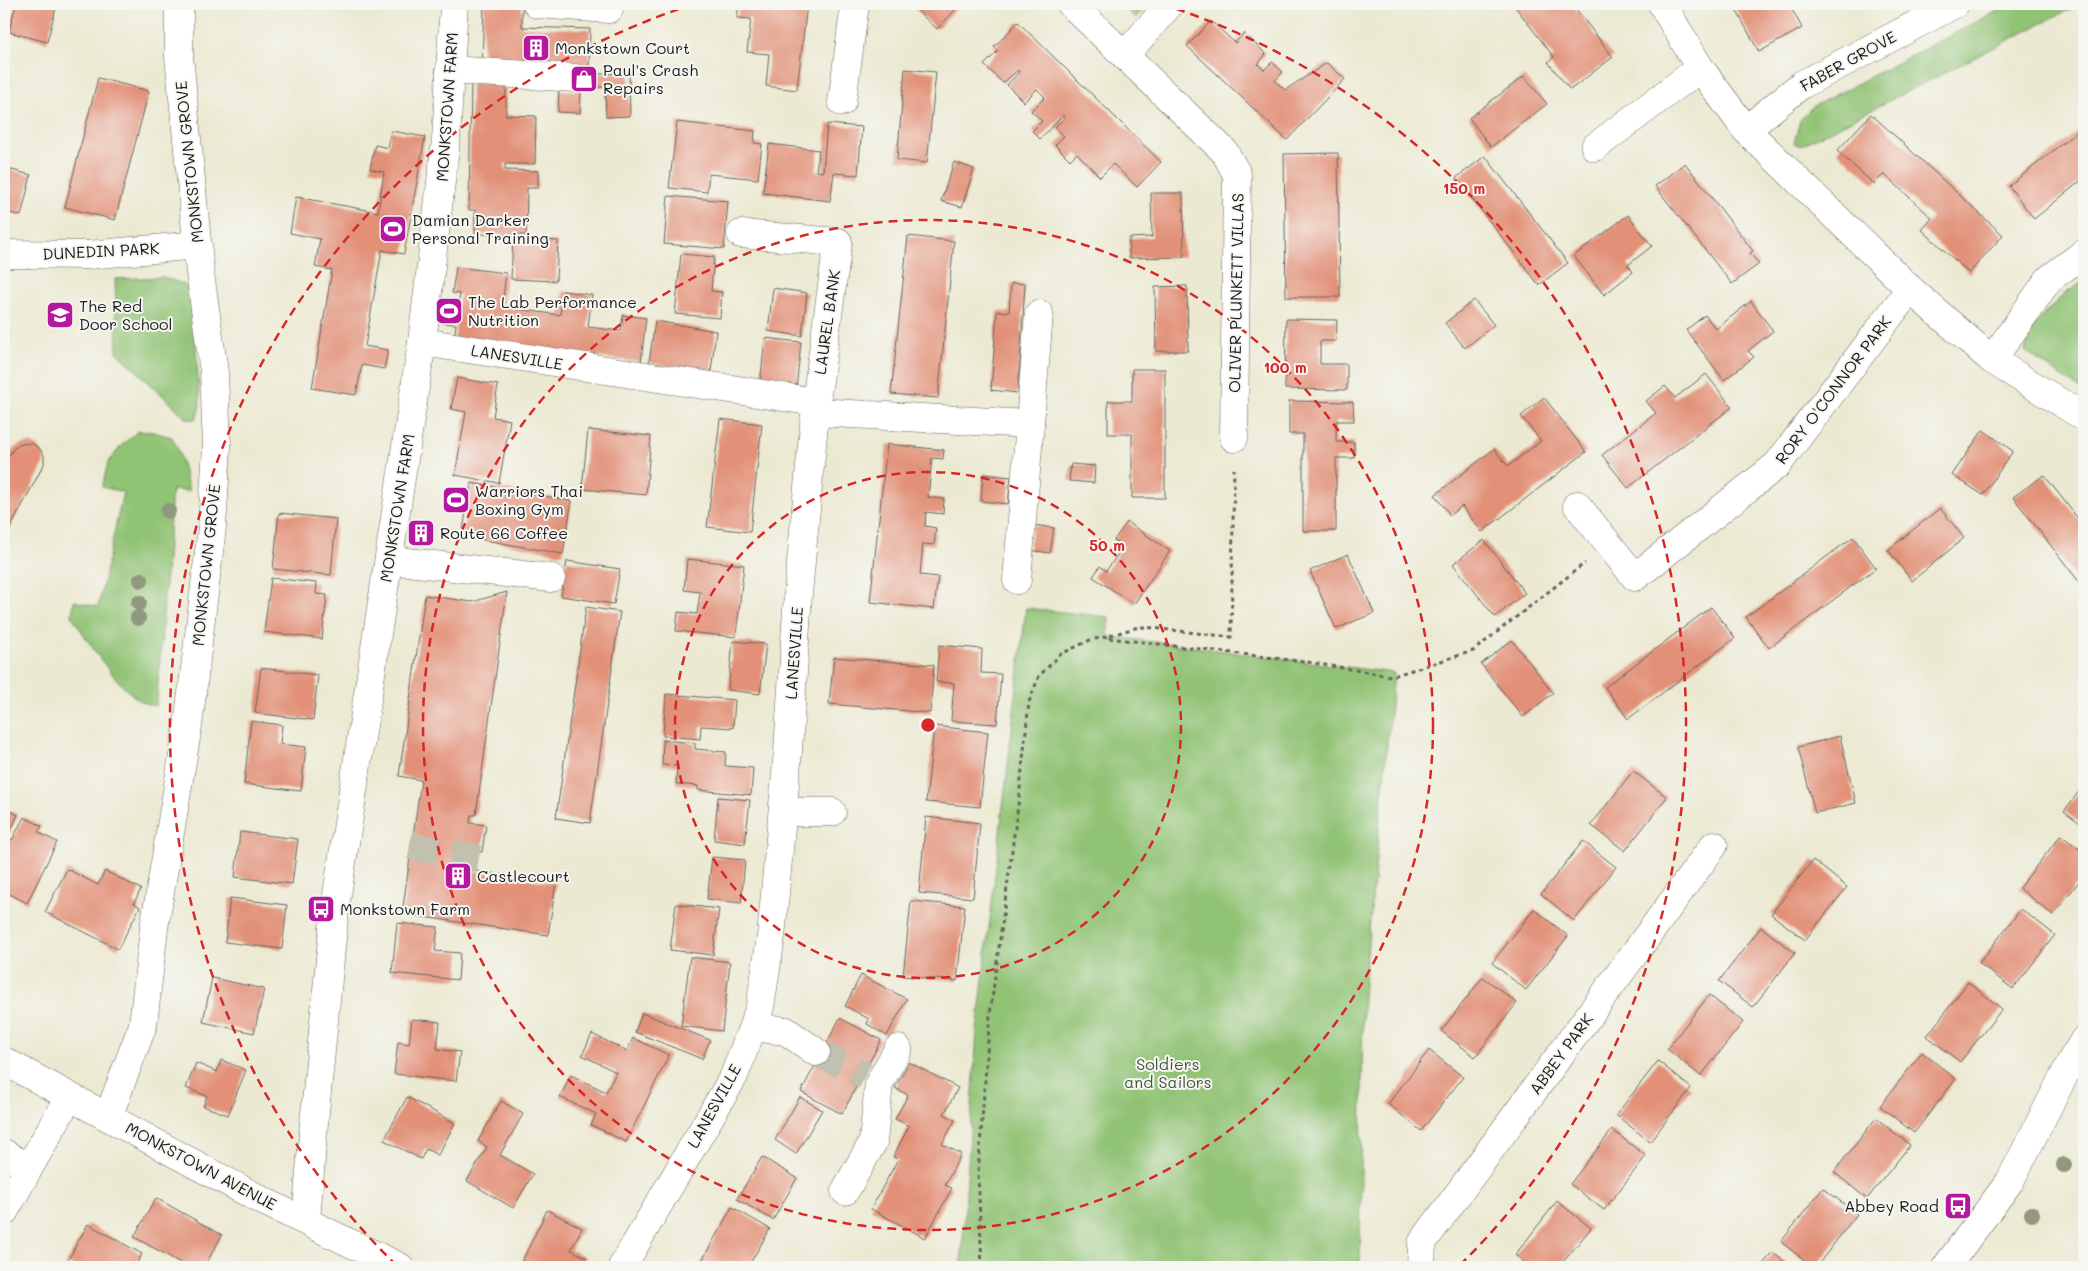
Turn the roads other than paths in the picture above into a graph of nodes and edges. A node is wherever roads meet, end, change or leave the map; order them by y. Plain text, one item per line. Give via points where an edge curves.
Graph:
1 (179, 4) edge
2 (454, 4) edge
3 (537, 4) edge
4 (855, 4) edge
5 (1071, 4) edge
6 (1170, 4) edge
7 (1662, 4) edge
8 (1956, 4) edge
9 (609, 9) dead end
10 (1125, 55) junction
11 (1700, 68) junction
12 (450, 70) junction
13 (575, 78) dead end
14 (842, 102) dead end
15 (1746, 130) junction
16 (1595, 147) dead end
17 (741, 234) dead end
18 (198, 245) junction
19 (2084, 253) edge
20 (4, 254) edge
21 (1910, 289) junction
22 (1039, 314) dead end
23 (422, 342) junction
24 (1992, 360) junction
25 (816, 407) junction
26 (2084, 417) edge
27 (1030, 424) junction
28 (1234, 438) road end
29 (1577, 505) dead end
30 (389, 560) junction
31 (551, 578) dead end
32 (1018, 580) dead end
33 (783, 812) junction
34 (832, 812) dead end
35 (1714, 845) dead end
36 (753, 1027) junction
37 (2084, 1040) edge
38 (898, 1049) dead end
39 (816, 1052) tunnel mouth
40 (4, 1061) edge
41 (69, 1096) junction
42 (108, 1117) junction
43 (4, 1154) edge
44 (28, 1168) junction
45 (845, 1191) dead end
46 (4, 1212) edge
47 (306, 1221) junction
48 (400, 1267) edge
49 (622, 1267) edge
50 (1420, 1267) edge
51 (1946, 1267) edge

1 - 18 street, MONKSTOWN GROVE via 179,56
2 - 12 street, MONKSTOWN FARM
3 - 9 street
4 - 14 street
5 - 10 street, OLIVER PLUNKETT VILLAS
6 - 10 street
7 - 11 street
8 - 15 street, FABER GROVE via 1801,85
10 - 28 street, OLIVER PLUNKETT VILLAS via 1224,151 1237,174
11 - 15 street
11 - 16 street
12 - 13 street
12 - 23 street, MONKSTOWN FARM via 446,140
15 - 21 street
17 - 25 street, LAUREL BANK via 838,242
18 - 20 street, DUNEDIN PARK via 88,255
18 - 42 street, MONKSTOWN GROVE via 214,372 217,447 212,527 188,726 154,928 143,1025
19 - 24 street via 2049,279
21 - 24 street
21 - 29 street, RORY O'CONNOR PARK via 1777,465 1635,577
22 - 27 street
23 - 25 street, LANESVILLE
23 - 30 street, MONKSTOWN FARM
24 - 26 street
25 - 27 street
25 - 33 street, LANESVILLE via 798,594
27 - 32 street
30 - 31 street
30 - 47 street, MONKSTOWN FARM via 335,908
33 - 34 street
33 - 36 street, LANESVILLE via 771,937 760,1007
35 - 50 street, ABBEY PARK via 1422,1243
36 - 39 street via 786,1031
36 - 49 street, LANESVILLE via 734,1076
37 - 51 street via 2010,1181
38 - 45 street via 872,1080 874,1142
40 - 41 street, MONKSTOWN AVENUE
41 - 42 street, MONKSTOWN AVENUE
41 - 44 street
42 - 47 street, MONKSTOWN AVENUE
43 - 44 street
44 - 46 street
47 - 48 street, MONKSTOWN AVENUE

